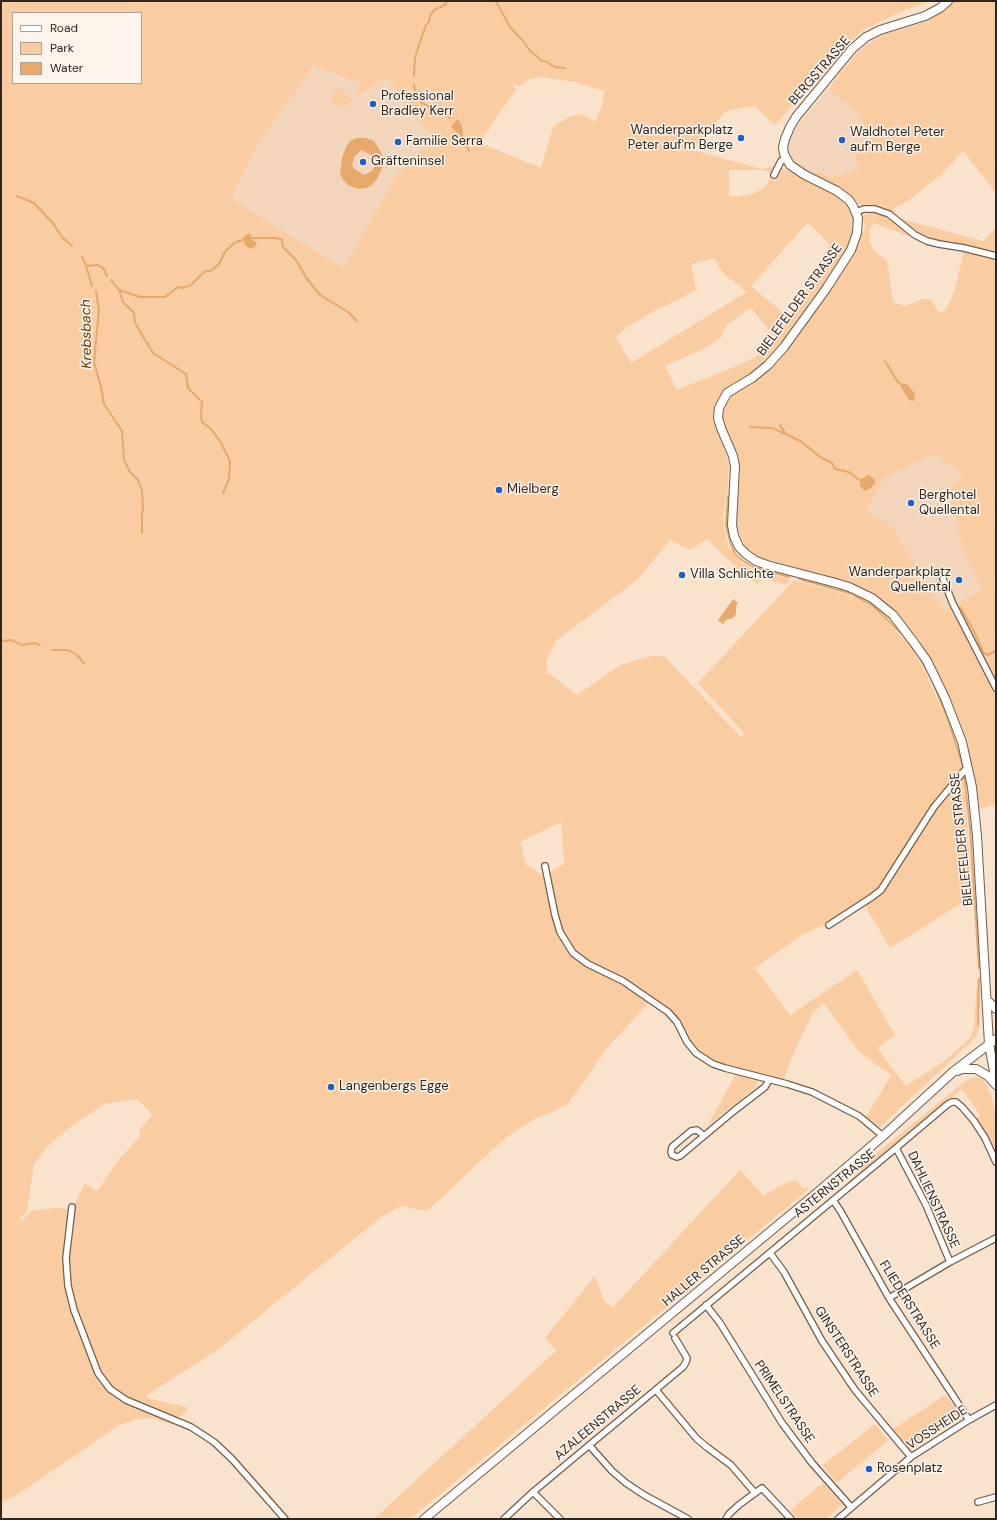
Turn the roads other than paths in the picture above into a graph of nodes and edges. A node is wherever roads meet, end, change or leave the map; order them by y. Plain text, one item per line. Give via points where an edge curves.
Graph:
1 (948, 1) edge
2 (786, 159) junction
3 (774, 175) dead end
4 (856, 212) junction
5 (996, 256) edge
6 (943, 579) dead end
7 (996, 688) edge
8 (968, 768) junction
9 (545, 866) dead end
10 (829, 924) dead end
11 (987, 1000) junction
12 (996, 1009) edge
13 (996, 1038) edge
14 (989, 1044) junction
15 (954, 1072) junction
16 (769, 1080) junction
17 (996, 1084) edge
18 (703, 1135) junction
19 (883, 1136) junction
20 (896, 1148) junction
21 (996, 1162) edge
22 (832, 1200) junction
23 (72, 1207) dead end
24 (996, 1238) edge
25 (770, 1253) junction
26 (950, 1262) junction
27 (889, 1298) junction
28 (706, 1304) junction
29 (674, 1336) joint
30 (656, 1390) junction
31 (996, 1404) edge
32 (969, 1420) junction
33 (589, 1445) junction
34 (911, 1457) junction
35 (533, 1492) junction
36 (755, 1493) junction
37 (996, 1497) edge
38 (978, 1502) dead end
39 (851, 1507) junction
40 (285, 1519) edge
41 (424, 1519) edge
42 (504, 1519) edge
43 (560, 1519) edge
44 (688, 1519) edge
45 (726, 1519) edge
46 (791, 1519) edge
47 (838, 1519) edge

1 - 2 main road, BERGSTRASSE via 925,16 866,37 852,49 790,127 784,147
2 - 3 street
2 - 4 main road via 793,168 805,176 845,196
4 - 5 street via 864,209 884,212 927,241
4 - 8 main road, BIELEFELDER STRASSE via 858,226 855,242 826,289 768,365 727,393 719,408 720,428 735,466 732,525 734,536 739,547 756,561 849,587 872,598 892,615 927,661 937,679 953,717
6 - 7 street
8 - 10 street via 934,806 881,890
8 - 11 main road, BIELEFELDER STRASSE via 977,836
9 - 16 street via 559,926 573,953 668,1012 677,1022 691,1048 704,1058 724,1068
11 - 12 main road
11 - 14 main road, BIELEFELDER STRASSE
13 - 14 main road, HALLER STRASSE
14 - 15 main road, HALLER STRASSE
14 - 17 main road, BIELEFELDER STRASSE
15 - 17 main road via 976,1069
15 - 19 main road, HALLER STRASSE
16 - 18 street via 765,1087
16 - 19 street via 800,1088 848,1110
18 - 18 street via 680,1156 672,1155 672,1147 691,1131 697,1130
19 - 41 main road, HALLER STRASSE
20 - 21 street, ASTERNSTRASSE via 952,1102 960,1104 974,1121
20 - 22 street, ASTERNSTRASSE
20 - 26 street, DAHLIENSTRASSE via 926,1205
22 - 25 street, ASTERNSTRASSE
22 - 27 street, FLIEDERSTRASSE
23 - 40 street via 66,1258 67,1280 74,1310 98,1373 110,1389 126,1400 191,1428 214,1442
24 - 26 street
25 - 28 street, ASTERNSTRASSE
25 - 34 street, GINSTERSTRASSE via 784,1272 822,1341 855,1390
26 - 27 street
27 - 32 street, FLIEDERSTRASSE
28 - 29 street, ASTERNSTRASSE
28 - 39 street, PRIMELSTRASSE via 782,1423 812,1463
29 - 30 street, AZALEENSTRASSE via 685,1353 686,1362
30 - 33 street, AZALEENSTRASSE
30 - 36 street via 698,1439 731,1465
31 - 32 street, VOSSHEIDE
32 - 34 street, VOSSHEIDE
33 - 35 street, AZALEENSTRASSE
33 - 44 street via 626,1483
34 - 39 street, VOSSHEIDE
35 - 42 street, AZALEENSTRASSE
35 - 43 street
36 - 45 street
36 - 46 street via 762,1488
37 - 38 street
39 - 47 street, VOSSHEIDE

